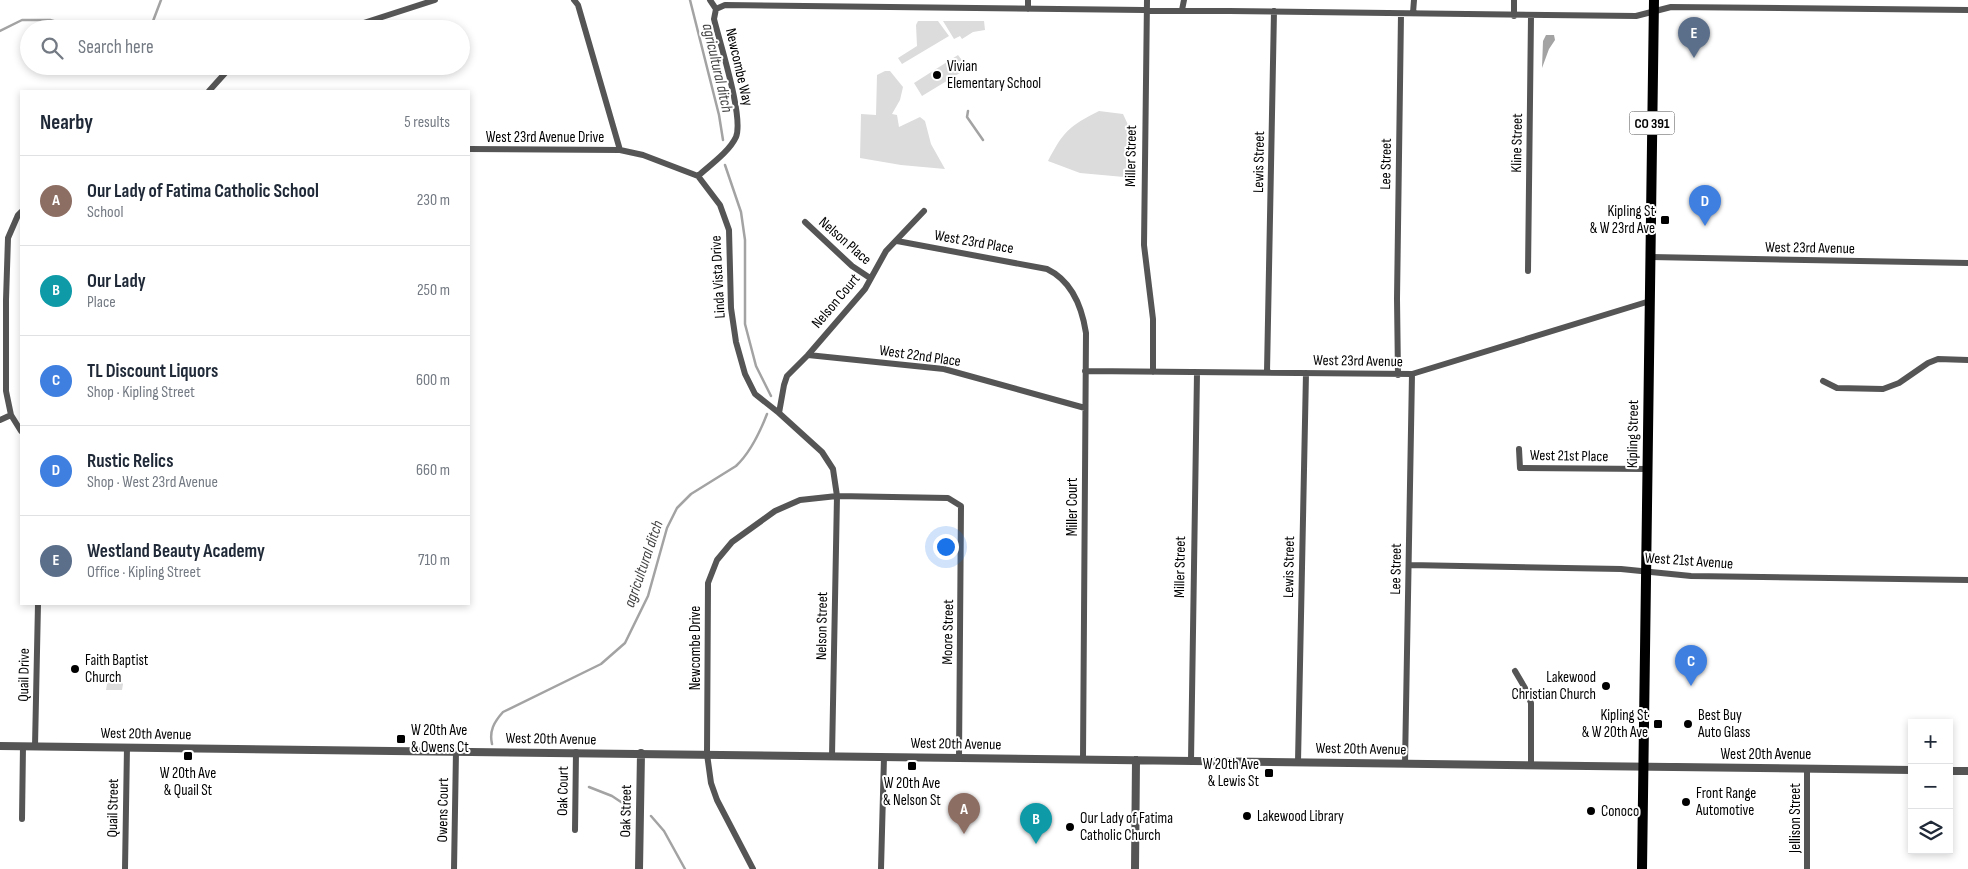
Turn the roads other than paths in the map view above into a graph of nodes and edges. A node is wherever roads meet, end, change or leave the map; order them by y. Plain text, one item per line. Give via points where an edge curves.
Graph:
1 (435, 0) edge
2 (574, 0) edge
3 (710, 0) edge
4 (1028, 0) edge
5 (1147, 0) edge
6 (1184, 0) edge
7 (1414, 0) edge
8 (1514, 0) edge
9 (1654, 0) edge
10 (790, 3) edge
11 (908, 3) edge
12 (1028, 8) junction
13 (716, 9) junction
14 (1147, 10) junction
15 (1182, 10) junction
16 (1968, 10) edge
17 (1274, 11) junction
18 (1654, 12) junction
19 (1413, 13) junction
20 (1401, 14) junction
21 (1514, 16) junction
22 (1531, 16) junction
23 (373, 20) edge
24 (223, 75) edge
25 (210, 90) edge
26 (470, 149) edge
27 (620, 150) junction
28 (698, 176) junction
29 (924, 210) dead end
30 (20, 213) edge
31 (804, 222) dead end
32 (897, 241) junction
33 (1651, 257) junction
34 (1968, 263) edge
35 (1047, 269) joint
36 (1528, 271) dead end
37 (870, 278) junction
38 (3, 299) edge
39 (1650, 301) junction
40 (808, 355) junction
41 (1968, 360) edge
42 (1086, 371) junction
43 (1153, 372) junction
44 (1267, 372) junction
45 (1197, 373) junction
46 (1306, 373) junction
47 (1412, 374) junction
48 (1398, 375) junction
49 (1823, 380) dead end
50 (1085, 408) junction
51 (780, 412) junction
52 (11, 414) junction
53 (0, 420) edge
54 (20, 429) edge
55 (1519, 450) dead end
56 (1648, 470) junction
57 (836, 496) junction
58 (961, 506) joint
59 (1409, 565) junction
60 (1646, 571) junction
61 (1968, 580) edge
62 (38, 605) edge
63 (1515, 671) dead end
64 (0, 746) edge
65 (24, 746) junction
66 (36, 746) junction
67 (127, 747) junction
68 (456, 751) junction
69 (576, 752) junction
70 (641, 753) junction
71 (707, 754) junction
72 (832, 756) junction
73 (884, 757) junction
74 (959, 758) junction
75 (1083, 759) junction
76 (1136, 760) junction
77 (1191, 760) junction
78 (1298, 762) junction
79 (1405, 764) junction
80 (1531, 766) junction
81 (1643, 767) junction
82 (1808, 768) junction
83 (1908, 770) edge
84 (1953, 771) edge
85 (1968, 771) edge
86 (22, 819) dead end
87 (575, 830) dead end
88 (125, 869) edge
89 (454, 869) edge
90 (639, 869) edge
91 (753, 869) edge
92 (881, 869) edge
93 (1136, 869) edge
94 (1642, 869) edge
95 (1807, 869) edge

1 - 23 street
2 - 27 street
3 - 13 street, Newcombe Way
4 - 12 street
5 - 14 street, Miller Street
6 - 15 street
7 - 19 street
8 - 21 street
9 - 18 main road, Kipling Street / CO 391
10 - 11 street
10 - 13 street, Newcombe Way via 728,4
11 - 12 street
12 - 14 street
13 - 28 street, Newcombe Way via 714,19 737,113 738,131 728,148
14 - 15 street
14 - 43 street, Miller Street via 1144,245 1153,319
15 - 17 street
16 - 18 street via 1671,6
17 - 20 street
17 - 44 street, Lewis Street
18 - 22 street via 1636,16
18 - 33 main road, Kipling Street / CO 391
19 - 20 street
19 - 21 street
20 - 48 street, Lee Street via 1396,299
21 - 22 street
22 - 36 street, Kline Street
24 - 25 street
26 - 27 street, West 23rd Avenue Drive
27 - 28 street via 643,155
28 - 51 street, Linda Vista Drive via 720,205 729,230 732,316 745,374 755,394
29 - 32 street, Nelson Court
30 - 38 street via 8,238
31 - 37 street, Nelson Place
32 - 35 street, West 23rd Place
32 - 37 street, Nelson Court via 886,251
33 - 34 street, West 23rd Avenue
33 - 39 main road, Kipling Street / CO 391
35 - 42 street, Miller Court via 1067,283 1080,308 1086,333
37 - 40 street, Nelson Court via 865,289
38 - 52 street via 6,390
39 - 47 street, West 23rd Avenue
39 - 56 main road, Kipling Street / CO 391
40 - 50 street, West 22nd Place via 944,369
40 - 51 street, Nelson Court via 787,376
41 - 49 street via 1938,359 1883,389 1837,388
42 - 43 street, West 23rd Avenue
42 - 50 street, Miller Court
43 - 45 street, West 23rd Avenue
44 - 45 street, West 23rd Avenue
44 - 46 street, West 23rd Avenue
45 - 77 street, Miller Street
46 - 48 street, West 23rd Avenue
46 - 78 street, Lewis Street
47 - 48 street, West 23rd Avenue
47 - 59 street, Lee Street
50 - 75 street, Miller Court
51 - 57 street, Linda Vista Drive via 822,452 833,469
52 - 53 street
52 - 54 street
55 - 56 street, West 21st Place via 1520,468
56 - 60 main road, Kipling Street / CO 391
57 - 58 street, Newcombe Drive via 948,498
57 - 71 street, Newcombe Drive via 800,500 775,512 732,542 717,560 708,583
57 - 72 street, Nelson Street
58 - 74 street, Moore Street
59 - 60 street, West 21st Avenue
59 - 79 street, Lee Street
60 - 61 street, West 21st Avenue via 1691,576
60 - 81 main road, Kipling Street / CO 391
62 - 66 street, Quail Drive
63 - 80 street via 1531,703
64 - 65 street, West 20th Avenue
65 - 66 street, West 20th Avenue
65 - 86 street
66 - 67 street, West 20th Avenue
67 - 68 street, West 20th Avenue
67 - 88 street, Quail Street
68 - 69 street, West 20th Avenue
68 - 89 street, Owens Court
69 - 70 street, West 20th Avenue
69 - 87 street, Oak Court
70 - 71 street, West 20th Avenue
70 - 90 street, Oak Street
71 - 72 street, West 20th Avenue
71 - 91 street, Newcombe Drive via 717,800
72 - 73 street, West 20th Avenue
73 - 74 street, West 20th Avenue
73 - 92 street
74 - 75 street, West 20th Avenue
75 - 76 street, West 20th Avenue
76 - 77 street, West 20th Avenue
76 - 93 street
77 - 78 street, West 20th Avenue
78 - 79 street, West 20th Avenue
79 - 80 street, West 20th Avenue
80 - 81 street, West 20th Avenue
81 - 82 street, West 20th Avenue
81 - 94 main road, Kipling Street / CO 391
82 - 83 street, West 20th Avenue
82 - 95 street, Jellison Street
84 - 85 street

